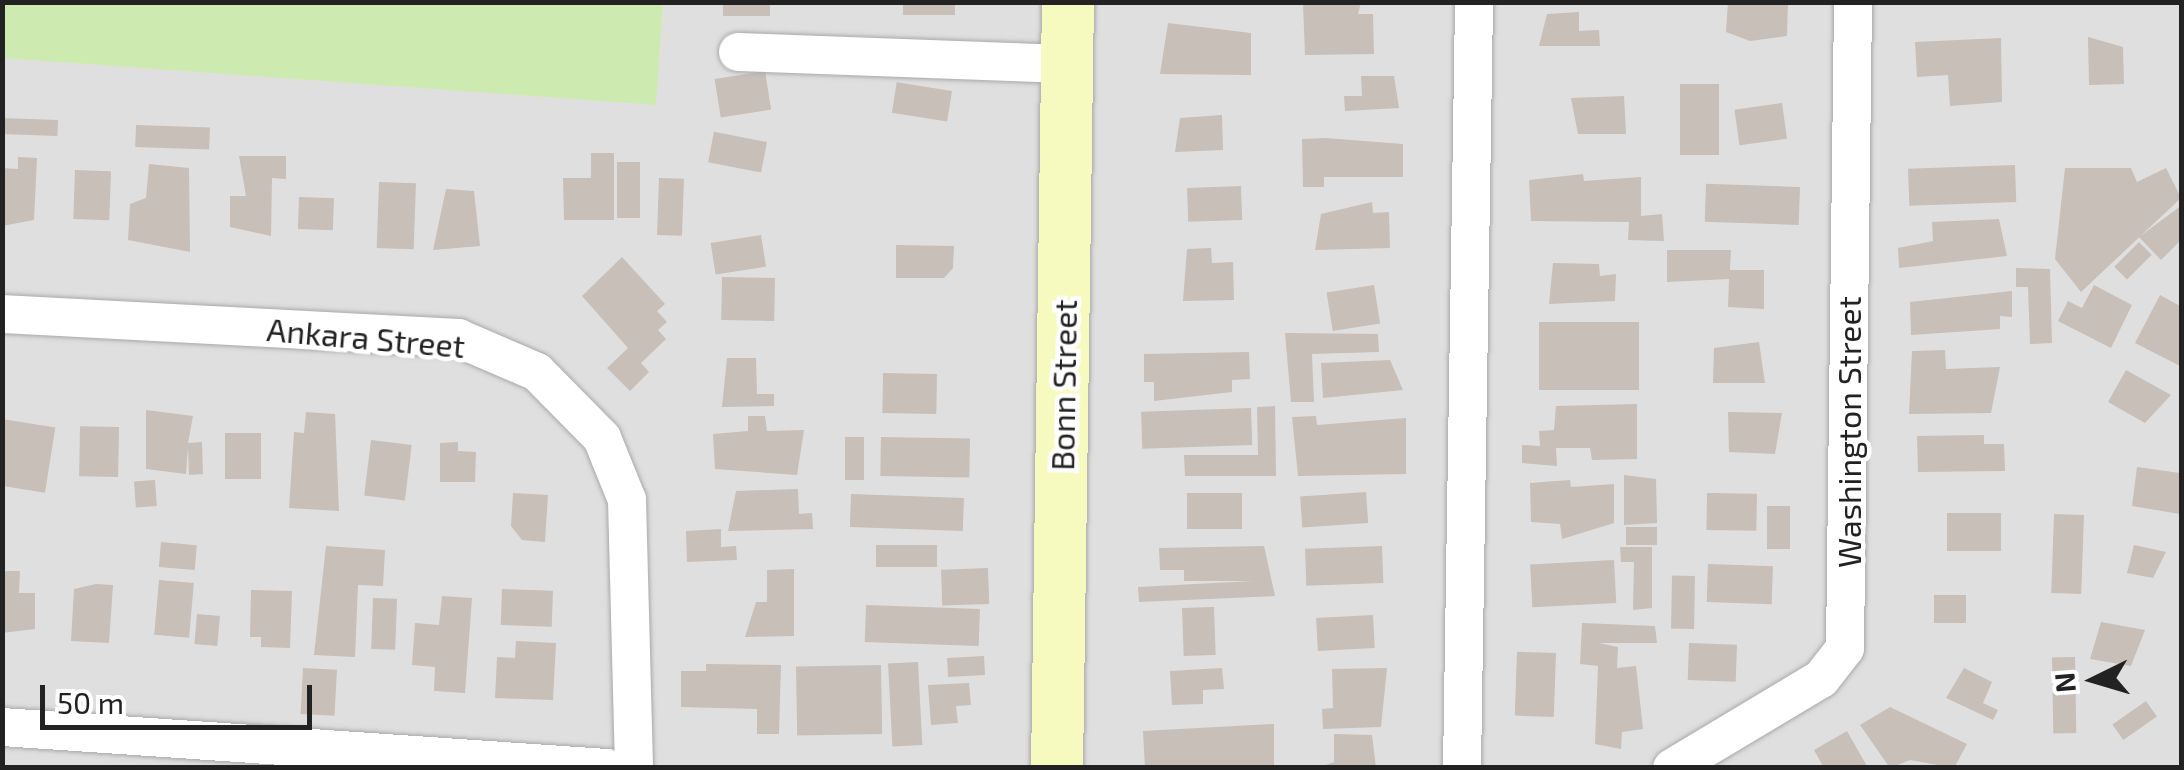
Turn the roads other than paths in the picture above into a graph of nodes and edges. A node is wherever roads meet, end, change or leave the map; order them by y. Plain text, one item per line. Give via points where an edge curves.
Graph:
1 (1068, 2) edge
2 (1474, 2) edge
3 (1853, 2) edge
4 (738, 52) dead end
5 (1067, 64) junction
6 (2, 314) edge
7 (2, 727) edge
8 (607, 768) edge
9 (634, 768) edge
10 (1057, 768) edge
11 (1462, 768) edge
12 (1672, 768) edge

1 - 5 street, Bonn Street
2 - 11 street
3 - 12 street, Washington Street via 1845,648 1821,679
4 - 5 street
5 - 10 street, Bonn Street
6 - 9 street, Ankara Street via 458,338 537,372 602,438 627,500
7 - 8 street

